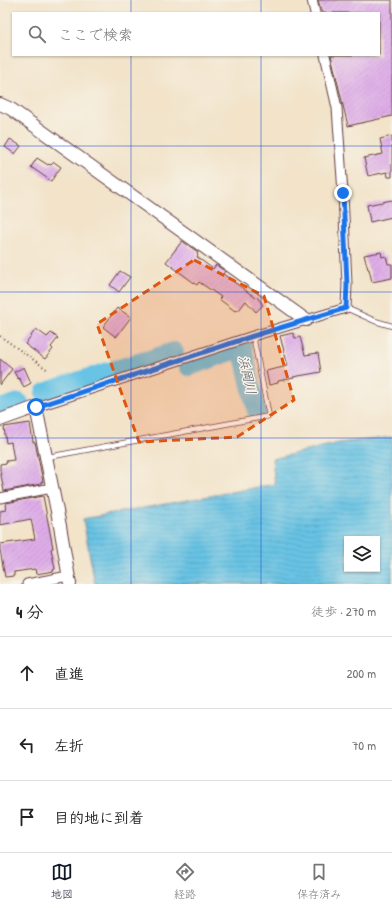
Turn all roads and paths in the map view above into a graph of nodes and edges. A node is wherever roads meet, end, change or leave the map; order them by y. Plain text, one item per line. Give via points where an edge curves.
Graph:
1 (312, 0) edge
2 (315, 12) edge
3 (325, 56) edge
4 (0, 104) edge
5 (346, 308) junction
6 (306, 320) junction
7 (392, 326) edge
8 (0, 336) edge
9 (253, 336) junction
10 (48, 370) dead end
11 (36, 407) junction
12 (0, 420) edge
13 (46, 458) junction
14 (52, 488) junction
15 (0, 498) edge
16 (69, 580) edge
17 (27, 584) edge

1 - 2 street
3 - 5 street via 337,108 343,193
4 - 6 street via 11,108
5 - 6 street
5 - 7 lane
6 - 9 street
8 - 10 path
9 - 11 street
9 - 13 lane via 269,416
11 - 12 street
11 - 13 street
13 - 14 street
14 - 15 street
14 - 16 street
16 - 17 street

